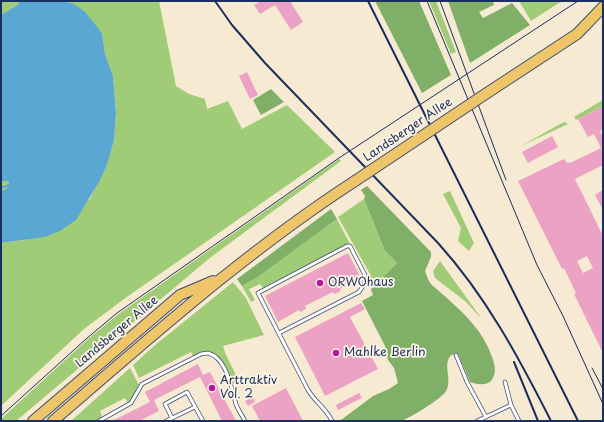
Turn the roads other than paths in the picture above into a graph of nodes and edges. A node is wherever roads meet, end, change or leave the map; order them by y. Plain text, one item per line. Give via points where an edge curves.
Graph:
1 (603, 7) edge
2 (226, 275) junction
3 (279, 334) junction
4 (456, 355) dead end
5 (505, 382) dead end
6 (511, 404) junction
7 (195, 407) junction
8 (486, 417) junction
9 (172, 418) junction
10 (33, 421) edge
11 (53, 421) edge
12 (99, 421) edge
13 (166, 421) edge
14 (203, 421) edge
15 (245, 421) edge
16 (332, 421) edge
17 (477, 421) edge
18 (519, 421) edge

1 - 2 main road, Landsberger Allee, bridge via 577,34 291,224
2 - 10 main road, Landsberger Allee via 180,295
2 - 11 main road, Landsberger Allee
3 - 3 lane via 359,292 365,283 365,274 350,246 258,293
3 - 16 lane via 314,400 322,406
4 - 8 lane
5 - 6 lane
6 - 8 lane
6 - 18 lane
7 - 9 lane
7 - 9 lane via 187,392 165,404
7 - 14 lane
8 - 17 lane
9 - 13 lane
12 - 15 lane via 131,403 142,384 201,354 208,353 219,360

